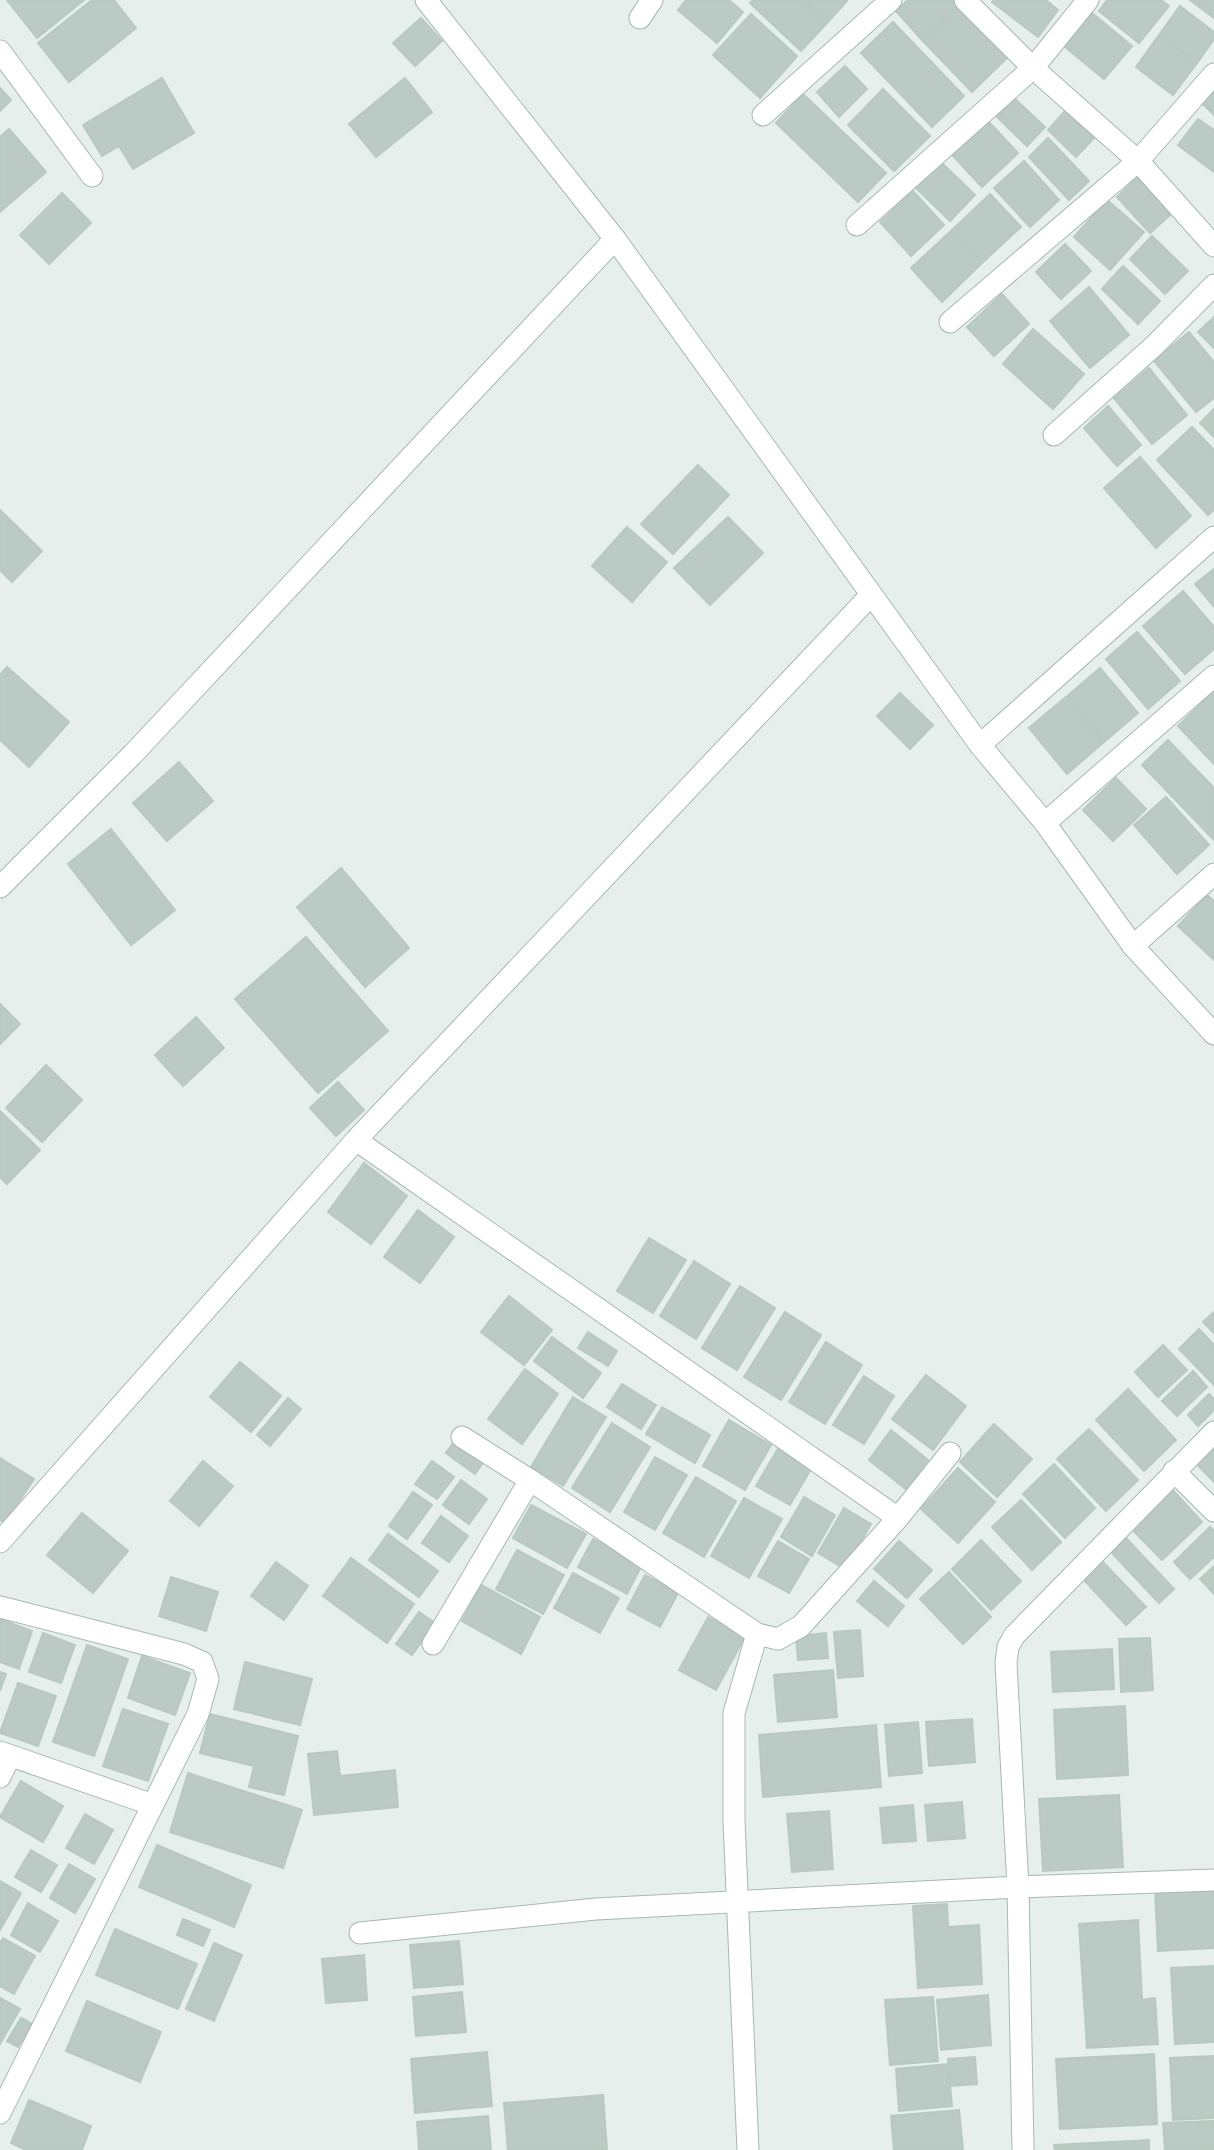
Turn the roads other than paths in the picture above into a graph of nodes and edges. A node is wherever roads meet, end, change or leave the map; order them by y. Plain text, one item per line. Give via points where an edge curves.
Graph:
1 (426, 0) edge
2 (652, 0) edge
3 (891, 0) edge
4 (965, 0) edge
5 (1088, 0) edge
6 (640, 18) dead end
7 (0, 51) edge
8 (1033, 68) junction
9 (1214, 74) edge
10 (763, 115) dead end
11 (1138, 161) junction
12 (92, 176) dead end
13 (857, 225) dead end
14 (615, 239) junction
15 (1214, 246) edge
16 (1214, 285) edge
17 (950, 322) dead end
18 (1054, 435) dead end
19 (1214, 537) edge
20 (871, 595) junction
21 (1214, 676) edge
22 (980, 745) junction
23 (1045, 824) junction
24 (1214, 874) edge
25 (0, 887) edge
26 (1133, 946) junction
27 (1214, 1034) edge
28 (356, 1140) junction
29 (1214, 1432) edge
30 (462, 1437) dead end
31 (950, 1452) dead end
32 (1174, 1471) junction
33 (530, 1480) junction
34 (1214, 1511) edge
35 (898, 1518) junction
36 (0, 1542) edge
37 (0, 1607) edge
38 (757, 1634) junction
39 (433, 1644) dead end
40 (5, 1754) edge
41 (0, 1777) edge
42 (153, 1805) junction
43 (1214, 1880) edge
44 (1018, 1887) junction
45 (739, 1903) junction
46 (360, 1933) dead end
47 (0, 2113) edge
48 (748, 2150) edge
49 (1023, 2150) edge

1 - 14 street
2 - 6 street
3 - 10 street
4 - 8 street
5 - 8 street
7 - 12 street
8 - 11 street
8 - 13 street
9 - 11 street
11 - 15 street
11 - 17 street
14 - 20 street
14 - 25 street via 132,754
16 - 18 street
19 - 22 street
20 - 22 street
20 - 28 street
21 - 23 street
22 - 23 street
23 - 26 street
24 - 26 street
26 - 27 street
28 - 35 street
28 - 36 street
29 - 32 street
30 - 33 street
31 - 35 street
32 - 34 street
32 - 44 street via 1008,1647
33 - 38 street
33 - 39 street
35 - 38 street via 801,1626 778,1639
37 - 42 street via 202,1662 208,1679 198,1714
38 - 45 street via 734,1713
40 - 41 street
40 - 42 street
42 - 47 street
43 - 44 street
44 - 45 street
44 - 49 street
45 - 46 street via 596,1909
45 - 48 street

